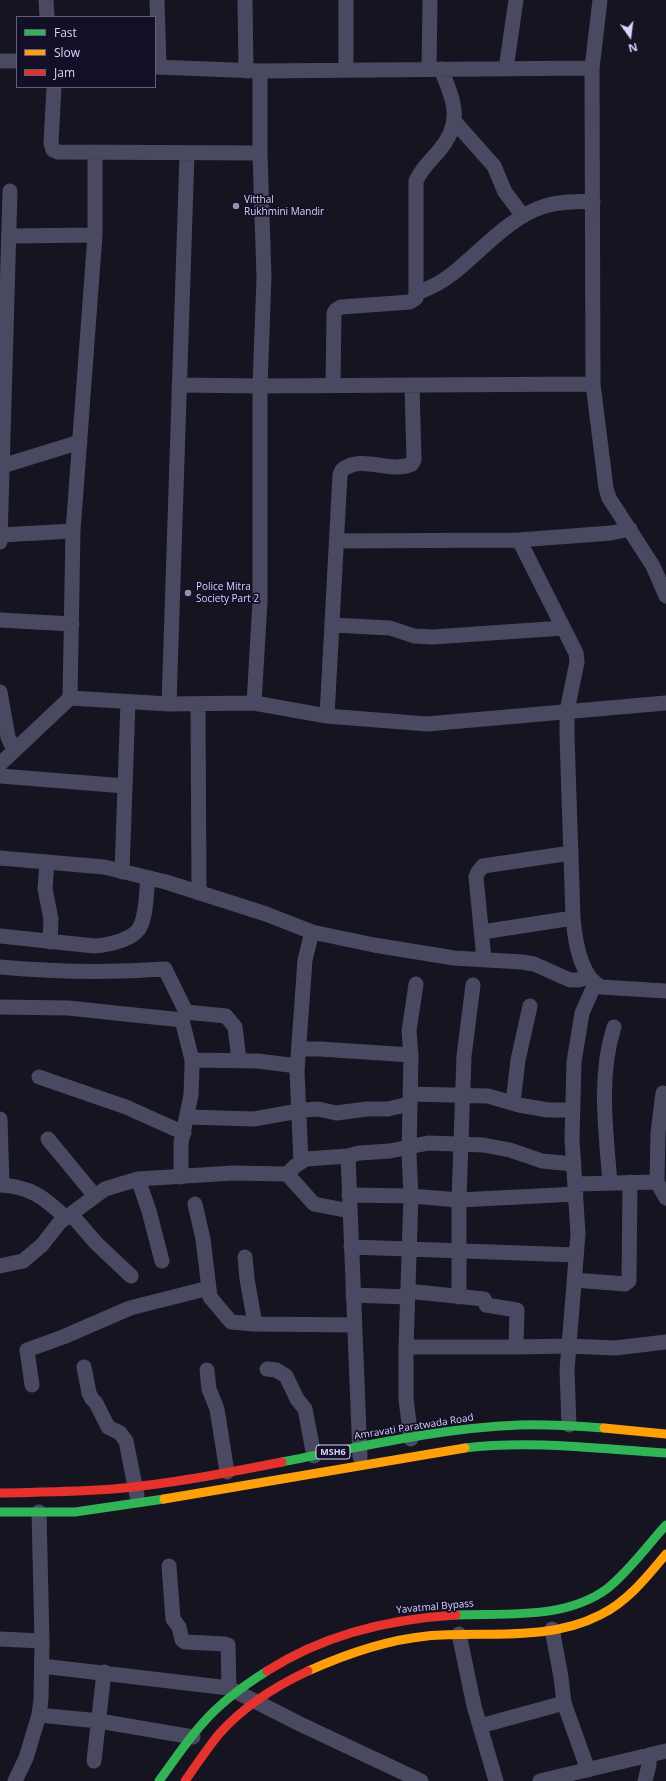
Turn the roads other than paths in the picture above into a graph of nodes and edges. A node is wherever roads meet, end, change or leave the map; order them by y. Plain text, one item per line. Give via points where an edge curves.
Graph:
1 (46, 0) edge
2 (157, 0) edge
3 (245, 0) edge
4 (346, 0) edge
5 (430, 0) edge
6 (516, 0) edge
7 (600, 0) edge
8 (47, 16) edge
9 (0, 61) edge
10 (16, 62) edge
11 (157, 67) edge
12 (592, 68) junction
13 (435, 69) junction
14 (506, 69) junction
15 (346, 70) junction
16 (253, 71) junction
17 (54, 88) edge
18 (454, 121) junction
19 (95, 152) junction
20 (260, 153) junction
21 (187, 154) junction
22 (10, 191) dead end
23 (593, 201) junction
24 (523, 216) junction
25 (95, 235) junction
26 (9, 236) junction
27 (417, 293) junction
28 (593, 384) junction
29 (179, 385) junction
30 (333, 385) junction
31 (412, 385) junction
32 (260, 386) junction
33 (80, 442) junction
34 (2, 466) junction
35 (630, 529) junction
36 (73, 531) junction
37 (0, 535) edge
38 (337, 540) junction
39 (519, 540) junction
40 (0, 542) edge
41 (666, 596) edge
42 (0, 620) edge
43 (72, 624) junction
44 (332, 625) junction
45 (563, 628) junction
46 (0, 692) edge
47 (70, 698) junction
48 (128, 702) junction
49 (254, 703) junction
50 (666, 703) edge
51 (169, 704) junction
52 (198, 704) junction
53 (567, 711) junction
54 (327, 716) junction
55 (14, 750) junction
56 (0, 764) edge
57 (0, 776) edge
58 (125, 786) junction
59 (571, 853) junction
60 (0, 858) edge
61 (47, 862) junction
62 (122, 872) junction
63 (148, 878) junction
64 (199, 893) junction
65 (573, 918) junction
66 (312, 932) junction
67 (482, 932) junction
68 (0, 936) edge
69 (50, 942) junction
70 (484, 959) junction
71 (0, 967) edge
72 (592, 980) junction
73 (416, 984) dead end
74 (473, 985) dead end
75 (666, 991) edge
76 (530, 1006) dead end
77 (0, 1007) edge
78 (184, 1016) junction
79 (614, 1026) dead end
80 (299, 1049) junction
81 (411, 1055) junction
82 (192, 1060) junction
83 (239, 1060) junction
84 (298, 1066) junction
85 (39, 1077) dead end
86 (663, 1093) dead end
87 (463, 1095) junction
88 (409, 1099) junction
89 (513, 1103) junction
90 (573, 1110) junction
91 (299, 1111) junction
92 (188, 1117) junction
93 (0, 1119) edge
94 (184, 1133) junction
95 (48, 1139) dead end
96 (461, 1143) junction
97 (409, 1146) junction
98 (348, 1156) junction
99 (301, 1162) junction
100 (574, 1164) junction
101 (287, 1174) junction
102 (181, 1177) junction
103 (138, 1179) junction
104 (630, 1182) junction
105 (657, 1182) junction
106 (610, 1183) junction
107 (1, 1185) edge
108 (575, 1189) junction
109 (349, 1195) junction
110 (95, 1196) junction
111 (411, 1196) junction
112 (666, 1198) edge
113 (459, 1200) junction
114 (195, 1204) dead end
115 (350, 1210) junction
116 (69, 1216) junction
117 (352, 1247) junction
118 (409, 1250) junction
119 (459, 1251) junction
120 (576, 1256) junction
121 (246, 1257) dead end
122 (162, 1261) dead end
123 (0, 1266) edge
124 (130, 1276) dead end
125 (574, 1280) junction
126 (209, 1288) junction
127 (406, 1294) junction
128 (353, 1295) junction
129 (459, 1297) junction
130 (255, 1324) junction
131 (355, 1325) junction
132 (666, 1342) edge
133 (569, 1346) junction
134 (406, 1347) junction
135 (516, 1347) junction
136 (84, 1367) dead end
137 (267, 1369) dead end
138 (207, 1370) dead end
139 (32, 1385) dead end
140 (569, 1425) junction
141 (666, 1434) edge
142 (411, 1439) junction
143 (359, 1447) junction
144 (666, 1453) edge
145 (314, 1456) junction
146 (361, 1466) junction
147 (227, 1472) junction
148 (136, 1485) junction
149 (0, 1493) edge
150 (138, 1504) junction
151 (0, 1512) edge
152 (39, 1512) junction
153 (666, 1525) edge
154 (666, 1554) edge
155 (169, 1566) dead end
156 (552, 1629) junction
157 (459, 1634) junction
158 (0, 1639) edge
159 (42, 1641) junction
160 (42, 1666) junction
161 (104, 1672) junction
162 (233, 1690) junction
163 (255, 1702) junction
164 (564, 1703) junction
165 (39, 1715) junction
166 (99, 1721) junction
167 (480, 1726) junction
168 (193, 1737) junction
169 (666, 1751) edge
170 (649, 1755) junction
171 (94, 1761) dead end
172 (588, 1770) junction
173 (15, 1781) edge
174 (159, 1781) edge
175 (185, 1781) edge
176 (421, 1781) edge
177 (496, 1781) edge
178 (540, 1781) edge
179 (645, 1781) edge

1 - 8 street
2 - 11 street
3 - 16 street
4 - 15 street
5 - 13 street
6 - 14 street
7 - 12 street
9 - 10 street
11 - 16 street
12 - 14 street
12 - 23 street
13 - 14 street
13 - 15 street
13 - 18 street via 455,109
15 - 16 street
16 - 20 street
17 - 19 street via 51,143 53,150
18 - 24 street via 494,166 505,192
18 - 27 street via 450,136 416,181
19 - 21 street
19 - 25 street
20 - 21 street
20 - 32 street via 264,277
21 - 29 street
22 - 26 street
23 - 24 street via 556,203
23 - 28 street
24 - 27 street via 451,275
25 - 26 street
25 - 33 street
26 - 34 street
27 - 30 street via 416,298 410,302 341,307 336,310
28 - 31 street
28 - 35 street via 606,488 612,503
29 - 32 street
29 - 51 street
30 - 31 street
30 - 32 street
31 - 38 street via 414,460 412,464 401,466 355,463 342,470
32 - 49 street via 260,602
33 - 34 street
33 - 36 street
34 - 37 street
35 - 39 street via 611,533
35 - 41 street via 653,566
36 - 37 street
36 - 43 street
37 - 40 street
38 - 39 street
38 - 44 street
39 - 45 street
42 - 43 street
43 - 47 street
44 - 45 street via 390,628 414,636 433,637
44 - 54 street
45 - 53 street via 574,647 577,662
46 - 55 street via 8,737
47 - 48 street
47 - 55 street
48 - 51 street
48 - 58 street
49 - 52 street
49 - 54 street
50 - 53 street
51 - 52 street
52 - 64 street
53 - 54 street via 432,724
53 - 59 street
55 - 56 street
57 - 58 street
58 - 62 street
59 - 65 street
59 - 67 street via 483,866 476,878
60 - 61 street
61 - 62 street via 104,867
61 - 69 street via 44,889 51,919
62 - 63 street
63 - 64 street
63 - 69 street via 141,926 135,933 94,946
64 - 66 street via 266,914
65 - 67 street
65 - 72 street via 577,943
66 - 70 street via 438,956
66 - 80 street via 305,960
67 - 70 street
68 - 69 street
70 - 72 street via 534,964 570,980
71 - 78 street via 74,972 165,969
72 - 75 street via 609,989
72 - 90 street via 582,1013 574,1062
73 - 81 street via 409,1031
74 - 87 street via 464,1056
76 - 89 street via 518,1060
77 - 78 street via 68,1008
78 - 82 street
78 - 83 street via 226,1016 235,1027
79 - 106 street via 609,1043 604,1084
80 - 81 street
80 - 84 street
81 - 88 street
82 - 83 street
82 - 92 street
83 - 84 street
84 - 91 street
85 - 94 street via 126,1106
86 - 105 street via 658,1133
87 - 88 street
87 - 89 street via 488,1096
87 - 96 street
88 - 91 street via 388,1109 336,1113 318,1109
88 - 97 street
89 - 90 street via 548,1110
90 - 100 street
91 - 92 street via 254,1119
91 - 99 street
92 - 94 street
93 - 107 street
94 - 102 street via 181,1143
95 - 110 street
96 - 97 street
96 - 100 street via 510,1150 542,1161
96 - 113 street
97 - 98 street via 390,1151 359,1152
97 - 111 street
98 - 99 street via 306,1159
98 - 109 street
99 - 101 street
100 - 108 street
101 - 102 street via 234,1173
101 - 115 street via 314,1204
102 - 103 street
103 - 110 street via 105,1189
103 - 122 street
104 - 105 street
104 - 106 street
104 - 125 street via 629,1281 625,1284
105 - 112 street
106 - 108 street
107 - 116 street via 27,1188
108 - 113 street
108 - 120 street via 578,1234
109 - 111 street
109 - 115 street
110 - 116 street
111 - 113 street
111 - 118 street
113 - 119 street
114 - 126 street via 203,1239
115 - 117 street
116 - 123 street via 60,1222 42,1245 23,1260
116 - 124 street
117 - 118 street
117 - 128 street
118 - 119 street
118 - 127 street
119 - 120 street
119 - 129 street
120 - 125 street
121 - 130 street
125 - 133 street
126 - 130 street via 210,1297 231,1322
126 - 139 street via 130,1308 27,1350
127 - 128 street
127 - 129 street
127 - 134 street
128 - 131 street
129 - 135 street via 484,1299 486,1305 517,1310
130 - 131 street
131 - 143 street
132 - 133 street via 616,1348
133 - 135 street
133 - 140 street
134 - 135 street
134 - 142 street via 406,1399
136 - 148 street via 92,1399 108,1427 120,1433 126,1441
137 - 145 street via 276,1370 286,1376 305,1409
138 - 147 street via 209,1390 217,1409
140 - 141 main road, Amravati Paratwada Road / MSH6
140 - 142 main road, Amravati Paratwada Road / MSH6 via 499,1426
142 - 143 main road, Amravati Paratwada Road / MSH6
143 - 145 main road, Amravati Paratwada Road / MSH6
143 - 146 street
144 - 146 main road, MSH6 via 547,1444 490,1445 446,1450
145 - 147 main road, Amravati Paratwada Road / MSH6
146 - 150 main road, MSH6
147 - 148 main road, Amravati Paratwada Road / MSH6
148 - 149 main road, Amravati Paratwada Road / MSH6 via 98,1490
148 - 150 street
150 - 152 main road, MSH6 via 75,1512
151 - 152 main road, MSH6
152 - 159 street
153 - 162 main road, Yavatmal Bypass via 617,1579 600,1594 582,1602 543,1611 432,1617 363,1629 321,1644 276,1665
154 - 156 main road via 632,1591 600,1616
155 - 162 street via 173,1619 179,1627 182,1640 228,1646
156 - 157 main road
156 - 164 street
157 - 163 main road via 402,1640 363,1650 318,1666 277,1687
157 - 167 street
158 - 159 street
159 - 160 street
160 - 161 street
160 - 165 street
161 - 162 street
161 - 166 street
162 - 163 street
162 - 168 main road, Yavatmal Bypass
163 - 175 main road via 224,1729
163 - 176 street
164 - 167 street
164 - 172 street
165 - 166 street
165 - 173 street via 26,1758
166 - 168 street
166 - 171 street
167 - 177 street
168 - 174 main road, Yavatmal Bypass
169 - 170 street
170 - 172 street
170 - 179 street
172 - 178 street

